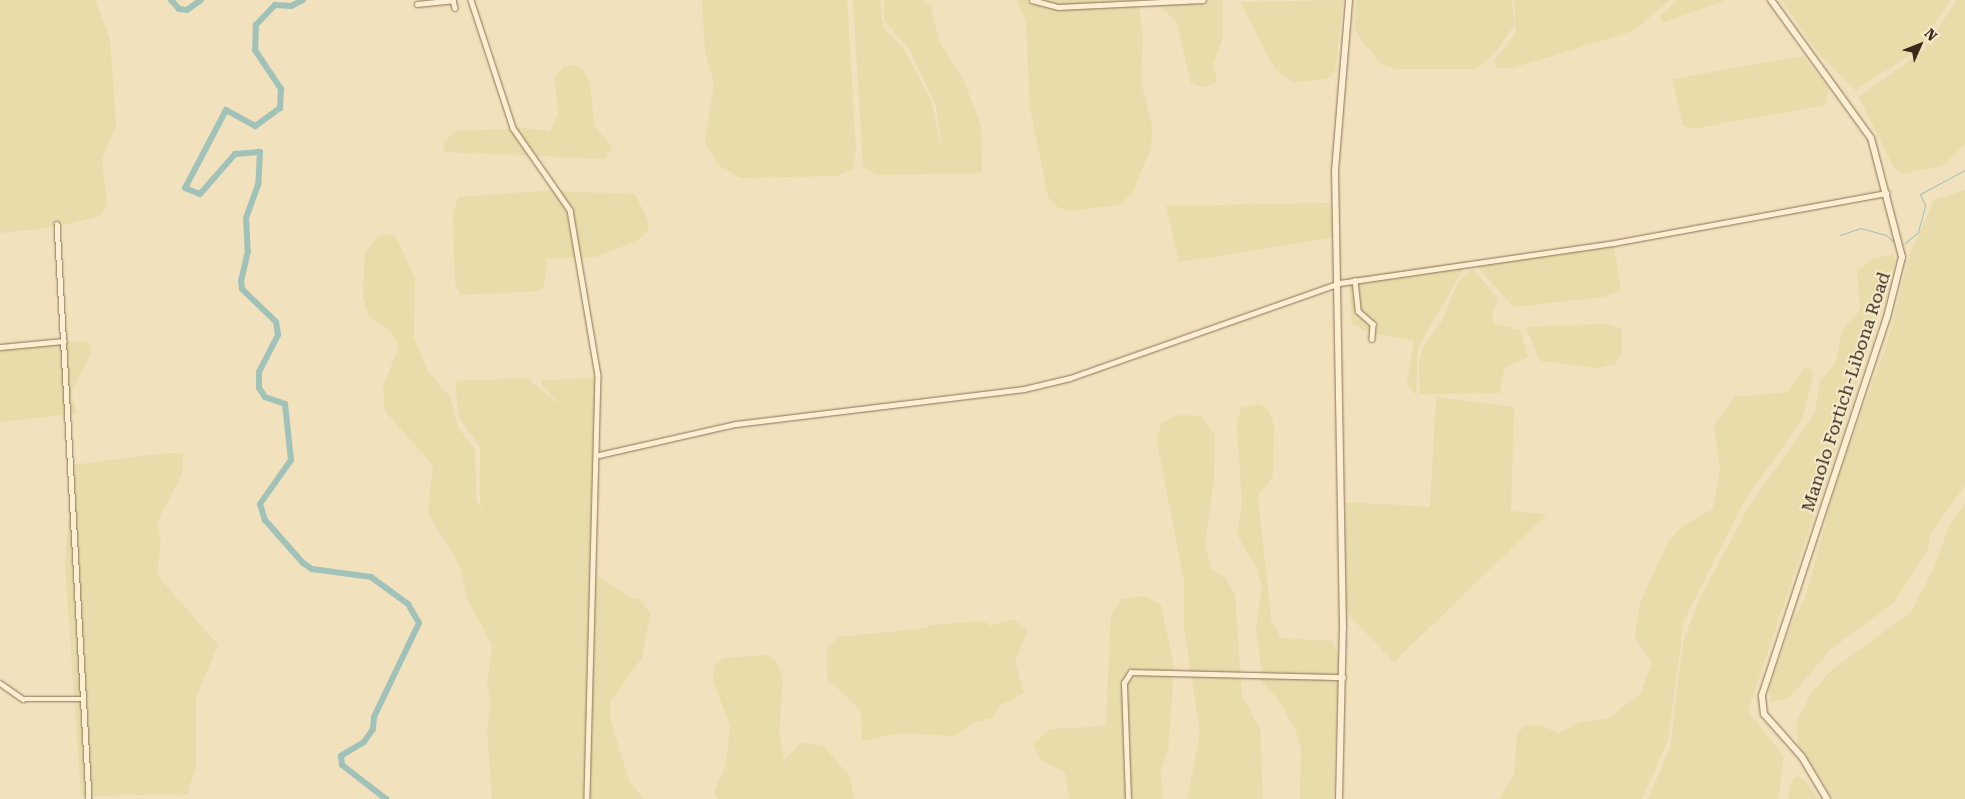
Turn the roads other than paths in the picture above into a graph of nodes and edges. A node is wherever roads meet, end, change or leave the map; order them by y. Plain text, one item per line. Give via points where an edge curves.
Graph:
1 (453, 0) edge
2 (471, 0) edge
3 (1032, 0) edge
4 (1203, 0) edge
5 (1349, 0) edge
6 (1771, 0) edge
7 (417, 4) dead end
8 (455, 8) dead end
9 (1888, 193) junction
10 (57, 224) dead end
11 (1355, 280) junction
12 (1340, 283) junction
13 (1372, 339) dead end
14 (64, 341) junction
15 (0, 347) edge
16 (598, 455) junction
17 (1344, 678) junction
18 (0, 683) edge
19 (84, 699) junction
20 (89, 799) edge
21 (587, 799) edge
22 (1128, 799) edge
23 (1339, 799) edge
24 (1827, 799) edge

1 - 7 street
1 - 8 street
2 - 16 street via 513,128 572,216 598,375
3 - 4 street via 1058,7
5 - 12 street via 1335,171
6 - 9 main road, Manolo Fortich-Libona Road via 1871,138
9 - 11 street via 1614,243
9 - 24 main road, Manolo Fortich-Libona Road via 1901,245 1901,268 1761,700 1768,720 1802,757
10 - 14 street
11 - 12 street
11 - 13 street via 1358,311 1373,324
12 - 16 street via 1084,373 1024,390 736,424
12 - 17 street
14 - 15 street
14 - 19 street
16 - 21 street
17 - 22 street via 1131,672 1124,683
17 - 23 street
18 - 19 street via 23,700
19 - 20 street

